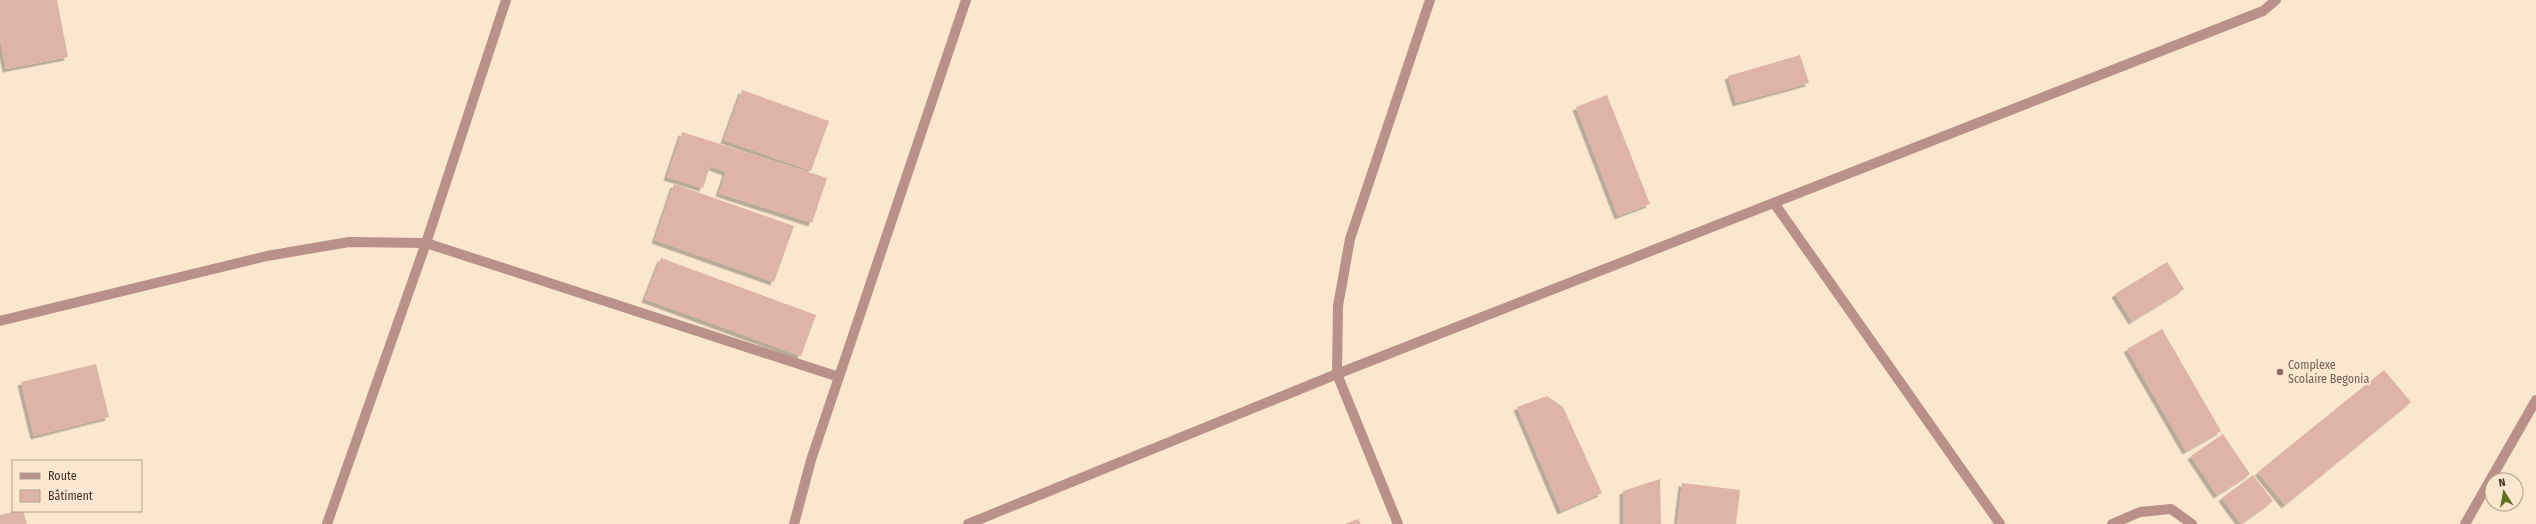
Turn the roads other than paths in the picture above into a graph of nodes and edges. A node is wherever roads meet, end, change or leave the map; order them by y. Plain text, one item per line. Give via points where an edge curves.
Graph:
1 (506, 0) edge
2 (966, 0) edge
3 (1430, 0) edge
4 (2276, 0) edge
5 (1774, 203) junction
6 (426, 243) junction
7 (0, 321) edge
8 (1337, 374) junction
9 (839, 377) junction
10 (2536, 400) edge
11 (327, 524) edge
12 (794, 524) edge
13 (968, 524) edge
14 (1398, 524) edge
15 (2000, 524) edge
16 (2112, 524) edge
17 (2192, 524) edge
18 (2465, 524) edge

1 - 6 street
2 - 9 street
3 - 8 street via 1350,239 1338,306
4 - 5 street via 2263,11
5 - 8 street
5 - 15 street
6 - 7 street via 349,242 266,256
6 - 9 street
6 - 11 street
8 - 13 street
8 - 14 street
9 - 12 street via 811,460
10 - 18 street
16 - 17 street via 2140,512 2171,509

